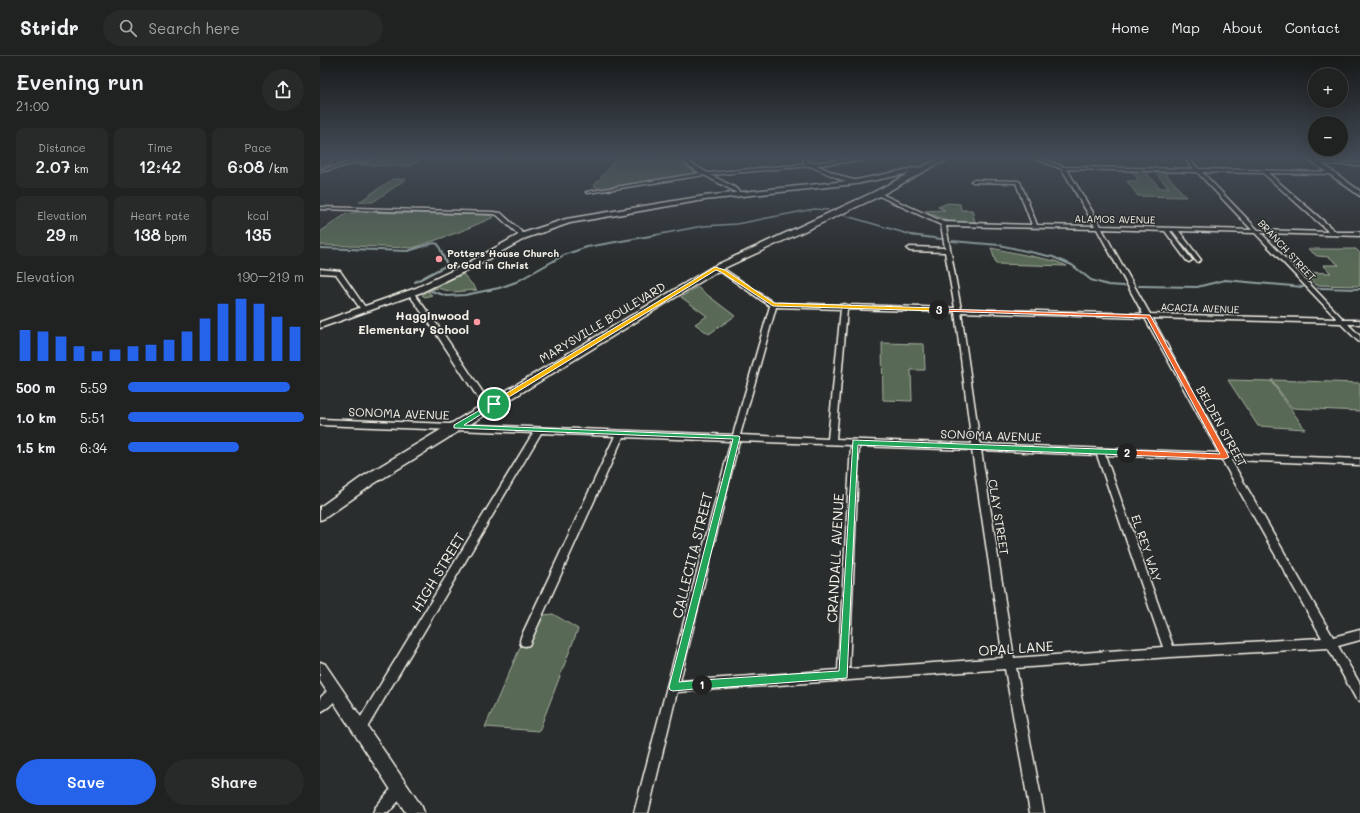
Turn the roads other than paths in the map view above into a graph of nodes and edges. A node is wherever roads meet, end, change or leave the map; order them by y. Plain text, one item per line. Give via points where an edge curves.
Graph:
1 (592, 191) edge
2 (736, 191) edge
3 (757, 191) edge
4 (879, 191) edge
5 (882, 191) edge
6 (1022, 191) edge
7 (1078, 191) edge
8 (1218, 191) edge
9 (1286, 191) edge
10 (588, 192) dead end
11 (739, 193) junction
12 (877, 194) junction
13 (320, 208) edge
14 (943, 224) junction
15 (1036, 226) junction
16 (1099, 228) junction
17 (1167, 230) junction
18 (1175, 230) junction
19 (1257, 232) junction
20 (1336, 234) junction
21 (1360, 234) edge
22 (523, 236) junction
23 (910, 249) dead end
24 (947, 250) junction
25 (715, 269) junction
26 (320, 271) edge
27 (411, 293) junction
28 (773, 305) junction
29 (844, 306) junction
30 (364, 310) junction
31 (958, 310) junction
32 (1148, 316) junction
33 (1342, 322) junction
34 (1360, 322) edge
35 (320, 325) edge
36 (1360, 340) edge
37 (494, 404) junction
38 (320, 422) edge
39 (456, 427) junction
40 (539, 430) junction
41 (621, 433) junction
42 (736, 437) junction
43 (832, 441) junction
44 (855, 442) junction
45 (976, 447) junction
46 (1100, 452) junction
47 (1225, 457) junction
48 (1360, 462) edge
49 (320, 514) edge
50 (1360, 634) edge
51 (525, 641) dead end
52 (1330, 643) junction
53 (1170, 652) junction
54 (1009, 663) junction
55 (320, 669) edge
56 (843, 675) junction
57 (673, 687) junction
58 (335, 691) junction
59 (1360, 695) edge
60 (320, 706) edge
61 (360, 729) junction
62 (400, 789) junction
63 (380, 813) edge
64 (416, 813) edge
65 (641, 813) edge
66 (1037, 813) edge

1 - 10 street
2 - 11 street
3 - 11 main road
4 - 12 main road
5 - 12 main road, MARYSVILLE BOULEVARD
6 - 15 street
7 - 16 street, BELDEN STREET
8 - 19 street, BRANCH STREET
9 - 20 street
11 - 22 main road via 581,218
12 - 14 street, ALAMOS AVENUE
12 - 25 main road, MARYSVILLE BOULEVARD
13 - 22 street via 493,213 499,214
14 - 15 street, ALAMOS AVENUE
14 - 24 street, CLAY STREET
15 - 16 street, ALAMOS AVENUE
16 - 17 street, ALAMOS AVENUE
16 - 32 street, BELDEN STREET
17 - 18 street, ALAMOS AVENUE
17 - 18 street via 1188,258 1196,258
18 - 19 street, ALAMOS AVENUE
19 - 20 street, ALAMOS AVENUE
19 - 33 street, BRANCH STREET
20 - 21 street, ALAMOS AVENUE
22 - 27 main road via 469,266
23 - 24 street
24 - 31 street, CLAY STREET
25 - 28 street via 723,271
25 - 37 main road, MARYSVILLE BOULEVARD
26 - 30 street via 338,272
27 - 30 main road
27 - 37 street via 483,398
28 - 29 street, ACACIA AVENUE
28 - 42 street, CALLECITA STREET
29 - 31 street, ACACIA AVENUE
29 - 43 street
30 - 35 main road
31 - 32 street, ACACIA AVENUE
31 - 45 street, CLAY STREET
32 - 33 street, ACACIA AVENUE
32 - 47 street, BELDEN STREET
33 - 34 street, ACACIA AVENUE
33 - 36 street, BRANCH STREET
37 - 39 main road, MARYSVILLE BOULEVARD
38 - 39 street, SONOMA AVENUE
39 - 40 street, SONOMA AVENUE
39 - 49 main road, MARYSVILLE BOULEVARD via 356,487
40 - 41 street, SONOMA AVENUE
40 - 61 street, HIGH STREET
41 - 42 street, SONOMA AVENUE
41 - 51 street
42 - 43 street, SONOMA AVENUE
42 - 57 street, CALLECITA STREET
43 - 44 street, SONOMA AVENUE
44 - 45 street, SONOMA AVENUE
44 - 56 street, CRANDALL AVENUE
45 - 46 street, SONOMA AVENUE
45 - 54 street, CLAY STREET
46 - 47 street, SONOMA AVENUE
46 - 53 street, EL REY WAY
47 - 48 street, SONOMA AVENUE
47 - 52 street, BELDEN STREET
50 - 52 street, OPAL LANE
52 - 53 street, OPAL LANE
52 - 59 street, BELDEN STREET
53 - 54 street, OPAL LANE
54 - 56 street, OPAL LANE
54 - 66 street, CLAY STREET
55 - 58 street
56 - 57 street, OPAL LANE
57 - 65 street, CALLECITA STREET
58 - 60 street
58 - 61 street
61 - 62 street
62 - 63 street
62 - 64 street

